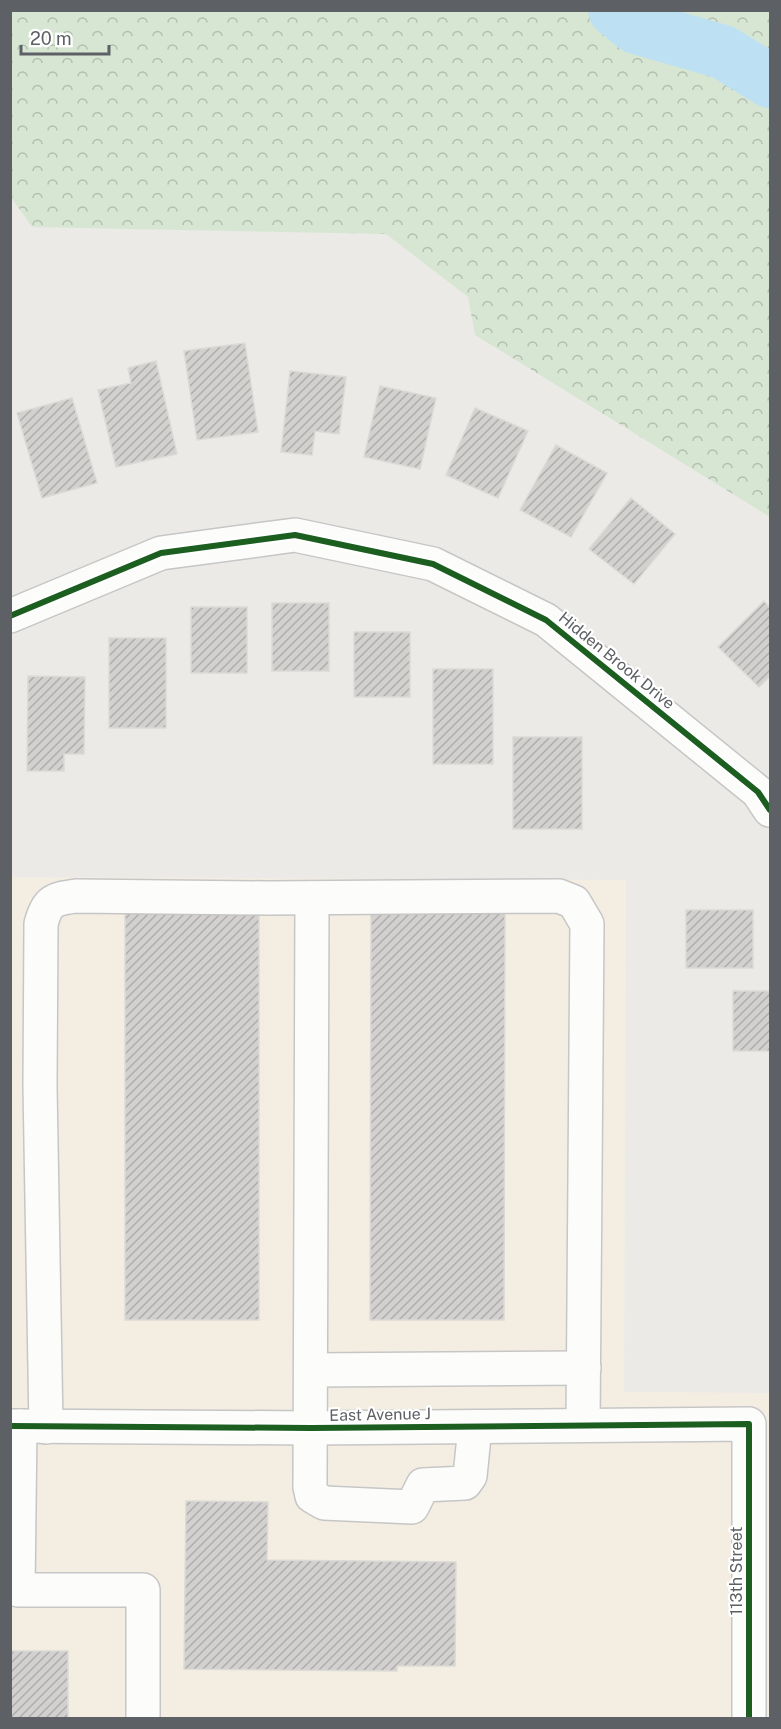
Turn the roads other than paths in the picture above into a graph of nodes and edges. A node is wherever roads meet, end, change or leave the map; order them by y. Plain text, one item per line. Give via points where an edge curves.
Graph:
1 (10, 616) edge
2 (771, 810) edge
3 (312, 898) junction
4 (584, 1368) junction
5 (311, 1370) junction
6 (749, 1424) joint
7 (583, 1425) junction
8 (25, 1426) edge
9 (475, 1427) junction
10 (311, 1428) junction
11 (143, 1719) edge
12 (749, 1719) edge

1 - 2 street, Hidden Brook Drive via 161,553 295,536 434,564 546,620 758,792
3 - 4 street via 559,896 574,902 579,910 586,924
3 - 5 street
3 - 8 street via 76,896 58,898 44,912
4 - 5 street
4 - 7 street
5 - 10 street
6 - 7 street, East Avenue J
6 - 12 street, 113th Street
7 - 9 street, East Avenue J
8 - 10 street, East Avenue J
8 - 11 street via 18,1590 143,1590
9 - 10 street, East Avenue J
9 - 10 street via 470,1476 465,1484 423,1485 412,1507 324,1503 312,1496

